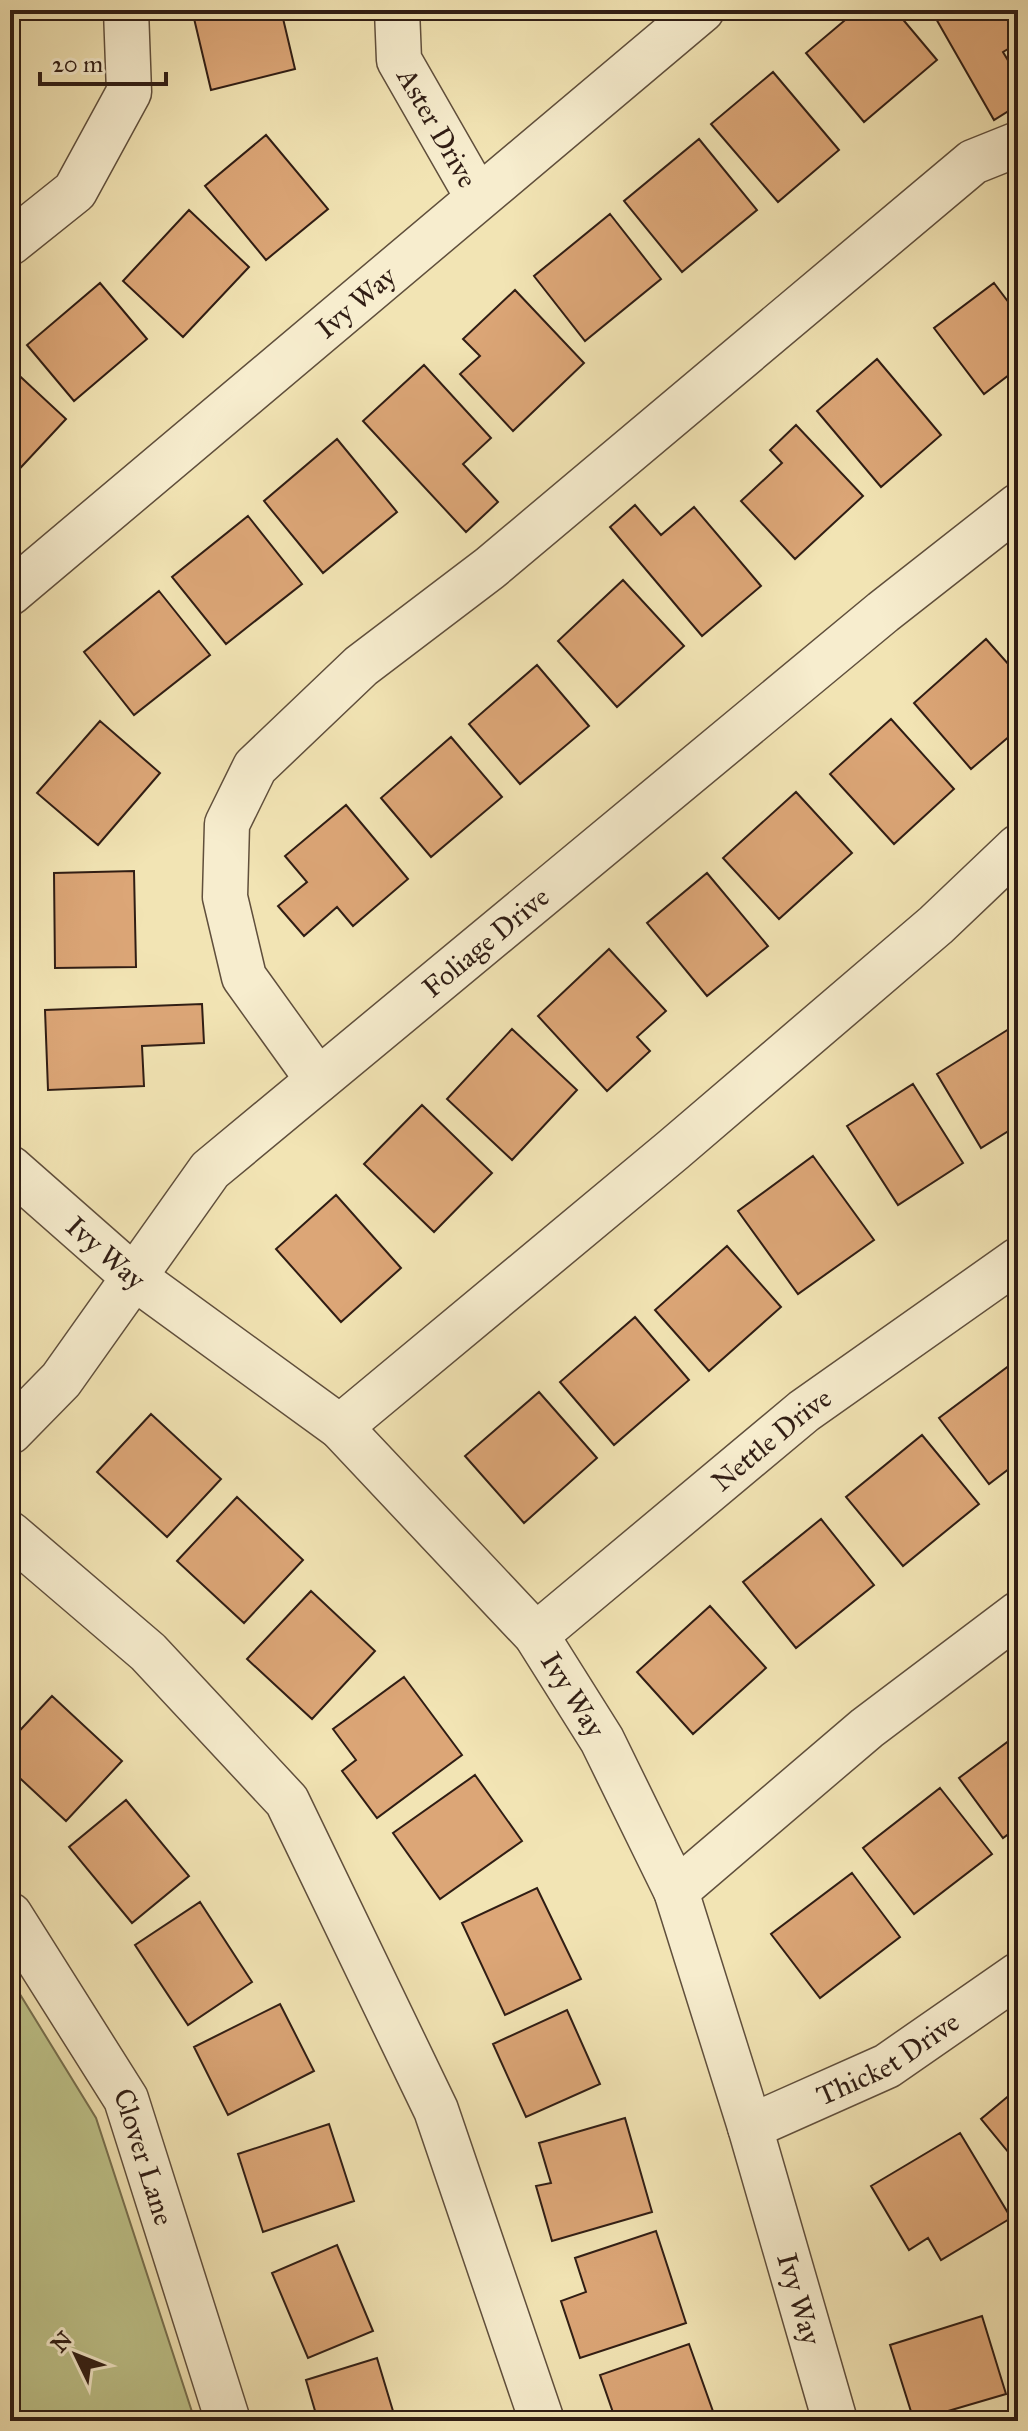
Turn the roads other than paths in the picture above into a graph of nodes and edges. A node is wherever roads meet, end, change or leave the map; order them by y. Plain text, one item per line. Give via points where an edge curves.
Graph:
1 (126, 10) edge
2 (397, 10) edge
3 (702, 10) edge
4 (1018, 144) edge
5 (478, 198) junction
6 (10, 243) edge
7 (1013, 518) edge
8 (10, 593) edge
9 (1018, 847) edge
10 (318, 1080) junction
11 (10, 1168) edge
12 (1018, 1260) edge
13 (135, 1278) junction
14 (340, 1427) junction
15 (10, 1432) edge
16 (10, 1534) edge
17 (1018, 1614) edge
18 (536, 1635) junction
19 (676, 1891) junction
20 (10, 1915) edge
21 (1018, 1975) edge
22 (750, 2127) junction
23 (228, 2421) edge
24 (542, 2421) edge
25 (835, 2421) edge

1 - 6 street via 129,92 75,191
2 - 5 street, Aster Drive via 399,60
3 - 5 street, Ivy Way
4 - 10 street via 973,162 501,558 361,666 255,767 227,824 225,897 244,977
5 - 8 street, Ivy Way
7 - 10 street, Foliage Drive via 883,612
9 - 14 street via 936,925 673,1150
10 - 13 street, Foliage Drive via 210,1170
11 - 13 street, Ivy Way
12 - 18 street, Nettle Drive via 804,1411
13 - 14 street, Ivy Way
13 - 15 street, Foliage Drive via 61,1380
14 - 18 street, Ivy Way
16 - 24 street via 148,1652 287,1801 436,2110
17 - 19 street via 867,1728
18 - 19 street, Ivy Way via 602,1740
19 - 22 street, Ivy Way
20 - 23 street, Clover Lane via 126,2099
21 - 22 street, Thicket Drive via 887,2066
22 - 25 street, Ivy Way

